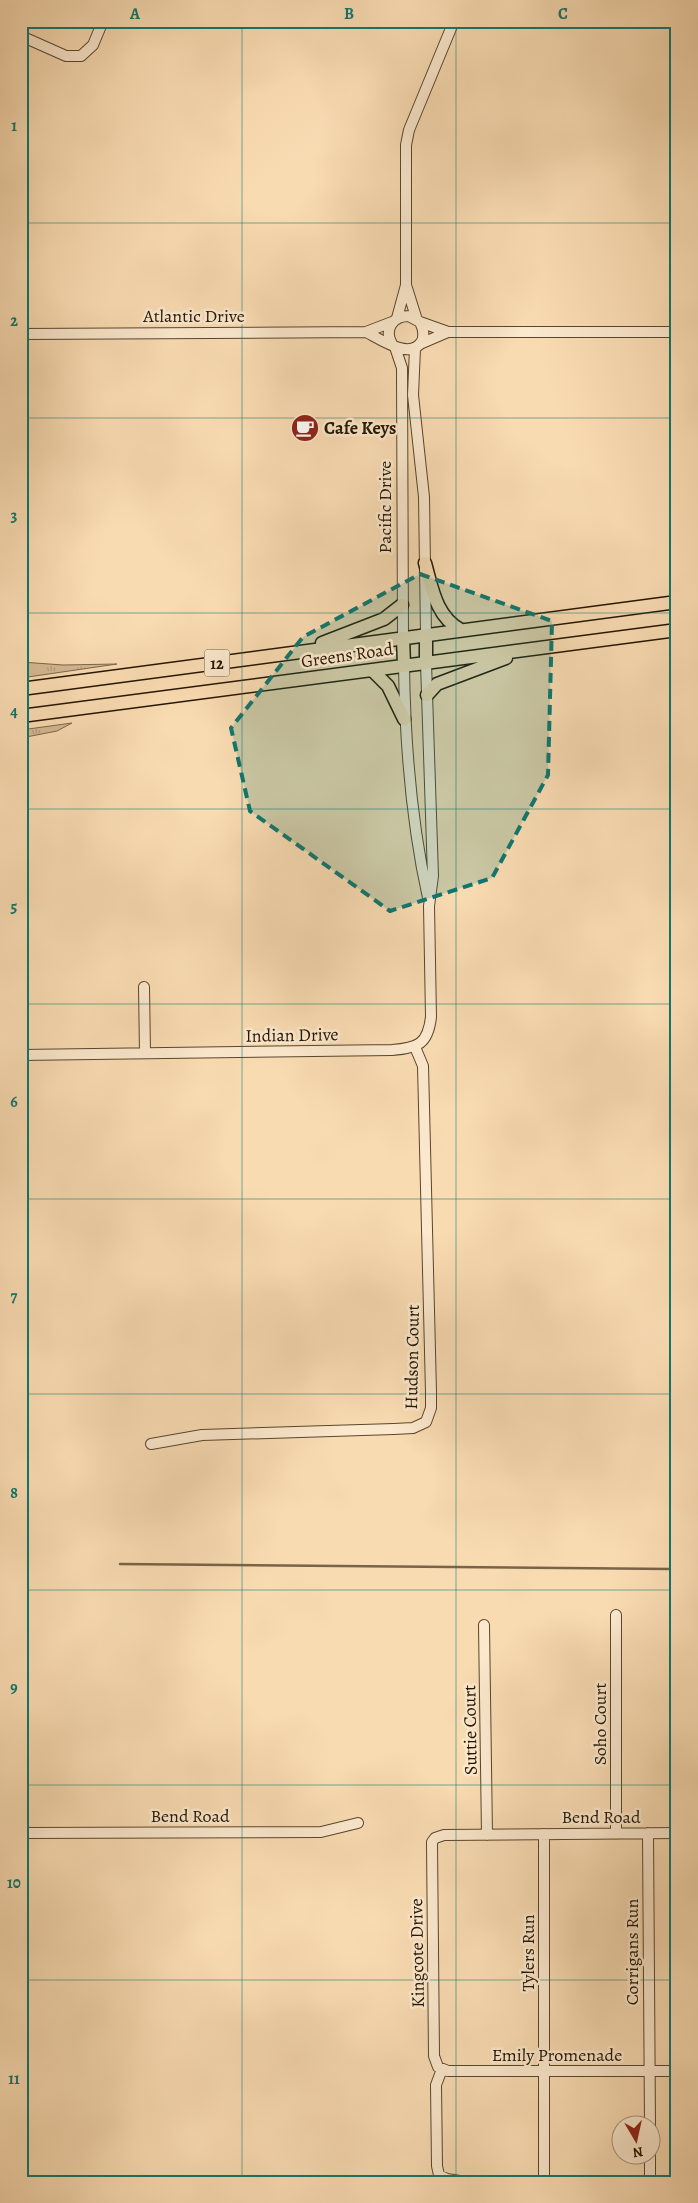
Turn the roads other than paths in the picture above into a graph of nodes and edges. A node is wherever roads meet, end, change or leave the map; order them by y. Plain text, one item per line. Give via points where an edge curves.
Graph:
1 (104, 21) edge
2 (454, 21) edge
3 (21, 36) edge
4 (406, 285) junction
5 (395, 320) junction
6 (419, 321) junction
7 (366, 332) junction
8 (448, 332) junction
9 (677, 332) edge
10 (21, 334) edge
11 (394, 345) junction
12 (418, 346) junction
13 (425, 563) junction
14 (677, 602) edge
15 (402, 605) junction
16 (461, 630) junction
17 (677, 630) edge
18 (426, 635) junction
19 (403, 638) junction
20 (527, 650) junction
21 (288, 653) junction
22 (426, 663) junction
23 (404, 665) junction
24 (372, 670) junction
25 (21, 689) edge
26 (427, 695) junction
27 (21, 716) edge
28 (404, 719) junction
29 (429, 906) junction
30 (144, 987) dead end
31 (415, 1047) junction
32 (145, 1053) junction
33 (21, 1055) edge
34 (151, 1444) dead end
35 (616, 1615) dead end
36 (484, 1625) dead end
37 (358, 1823) dead end
38 (21, 1833) edge
39 (648, 1833) junction
40 (677, 1833) edge
41 (487, 1834) junction
42 (544, 1834) junction
43 (616, 1834) junction
44 (435, 1838) joint
45 (440, 2068) junction
46 (545, 2071) junction
47 (648, 2071) junction
48 (677, 2071) edge
49 (650, 2116) edge
50 (650, 2166) edge
51 (466, 2182) edge
52 (544, 2182) edge
53 (650, 2182) edge

1 - 3 street via 93,45 80,56 66,56
2 - 4 street via 409,130 406,145
4 - 5 street
4 - 6 street
5 - 6 street via 409,316
5 - 7 street, Atlantic Drive
5 - 11 street via 388,333
6 - 8 street
6 - 12 street via 424,334
7 - 10 street, Atlantic Drive
7 - 11 street, Atlantic Drive
8 - 9 street
8 - 12 street
11 - 12 street via 404,350
11 - 15 street, Pacific Drive via 402,368
12 - 13 street, Pacific Drive via 413,395 424,497
13 - 16 main road via 442,615
13 - 18 street, Pacific Drive
14 - 16 main road, Greens Road / 12
15 - 19 street, Pacific Drive
15 - 21 main road via 384,619
16 - 18 main road, Greens Road / 12
17 - 20 main road, Greens Road / 12
18 - 19 main road, Greens Road / 12
18 - 22 main road
19 - 21 main road, Greens Road / 12
19 - 23 main road
20 - 22 main road, Greens Road / 12
20 - 26 main road via 437,684
21 - 25 main road, Greens Road / 12
22 - 23 main road, Greens Road / 12
22 - 26 street
23 - 24 main road, Greens Road / 12
23 - 28 street
24 - 27 main road, Greens Road / 12
24 - 28 main road via 388,686
26 - 29 street via 433,876
28 - 29 street via 408,777
29 - 31 street via 430,1030 424,1041
30 - 32 street
31 - 32 street, Indian Drive
31 - 34 street, Hudson Court via 423,1066 431,1392 426,1422 413,1428 202,1435
32 - 33 street, Indian Drive
35 - 43 street, Soho Court
36 - 41 street, Suttie Court
37 - 38 street, Bend Road via 321,1832
39 - 40 street, Bend Road
39 - 43 street, Bend Road
39 - 47 street, Corrigans Run
41 - 42 street, Bend Road
41 - 44 street, Bend Road
42 - 43 street, Bend Road
42 - 46 street, Tylers Run
44 - 45 street, Kingcote Drive via 432,1842 434,2056
45 - 46 street, Emily Promenade via 448,2071
45 - 51 street via 436,2085 439,2175
46 - 47 street, Emily Promenade
46 - 52 street, Tylers Run
47 - 48 street, Emily Promenade
47 - 49 street, Corrigans Run
50 - 53 street

